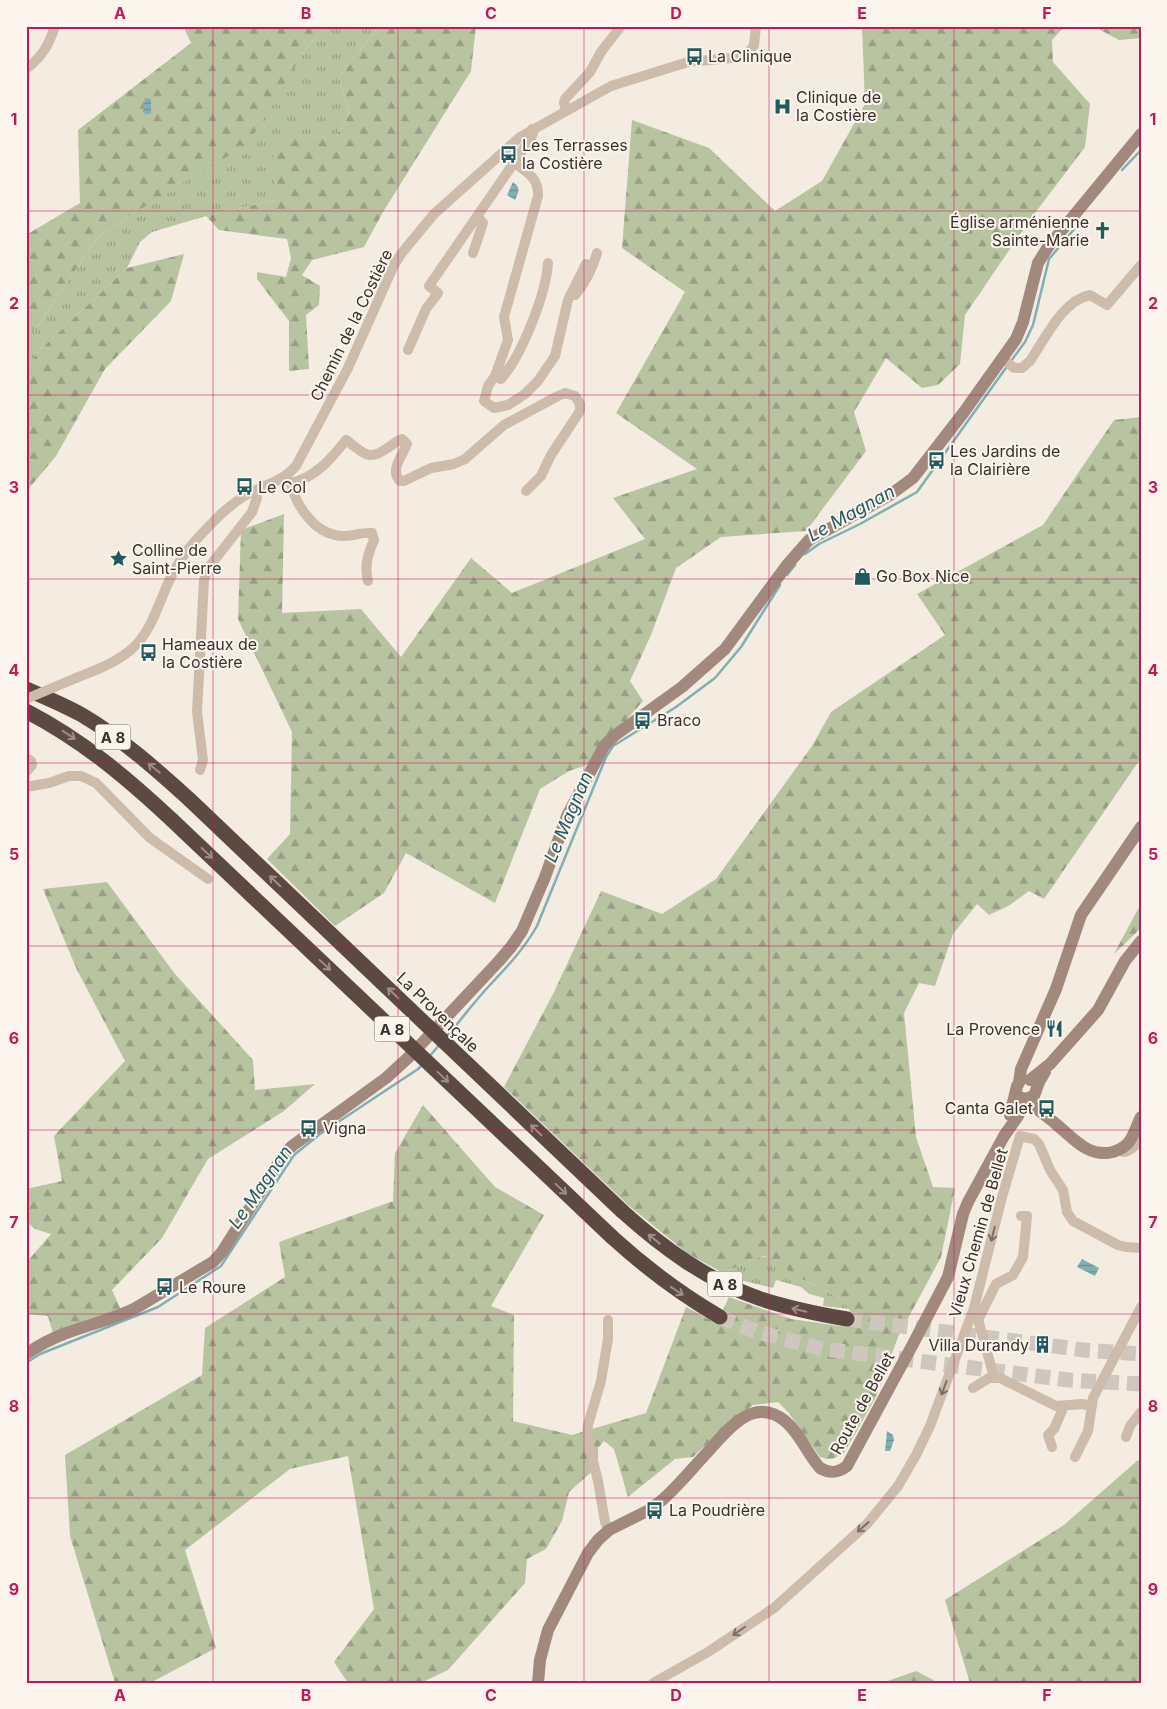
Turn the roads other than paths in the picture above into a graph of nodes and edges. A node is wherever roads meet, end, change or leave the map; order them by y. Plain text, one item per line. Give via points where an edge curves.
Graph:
1 (55, 26) edge
2 (621, 26) edge
3 (756, 26) edge
4 (26, 69) edge
5 (566, 110) junction
6 (532, 129) junction
7 (1141, 134) edge
8 (514, 163) junction
9 (478, 217) junction
10 (473, 253) dead end
11 (597, 253) dead end
12 (548, 263) dead end
13 (586, 264) dead end
14 (1141, 265) edge
15 (568, 300) junction
16 (408, 350) dead end
17 (1007, 363) junction
18 (496, 376) junction
19 (288, 480) junction
20 (255, 490) junction
21 (526, 491) dead end
22 (368, 581) dead end
23 (26, 689) edge
24 (26, 699) edge
25 (26, 711) edge
26 (26, 758) edge
27 (200, 770) dead end
28 (26, 772) edge
29 (26, 786) edge
30 (1141, 827) edge
31 (208, 879) dead end
32 (1141, 941) edge
33 (1027, 1089) junction
34 (1036, 1110) junction
35 (1141, 1117) edge
36 (1015, 1120) junction
37 (1055, 1123) junction
38 (1004, 1136) junction
39 (1020, 1136) junction
40 (1141, 1137) edge
41 (1119, 1150) junction
42 (1021, 1216) dead end
43 (1141, 1248) edge
44 (1141, 1307) edge
45 (720, 1317) tunnel mouth
46 (847, 1319) tunnel mouth
47 (608, 1320) dead end
48 (26, 1354) edge
49 (994, 1377) junction
50 (973, 1388) dead end
51 (1064, 1406) junction
52 (1092, 1406) junction
53 (1141, 1412) edge
54 (1126, 1437) dead end
55 (1052, 1447) dead end
56 (1075, 1457) dead end
57 (609, 1530) junction
58 (538, 1683) edge
59 (653, 1683) edge

1 - 4 street via 44,52
2 - 5 street via 590,72 565,99
3 - 5 street, Chemin de la Costière via 754,45 742,57 694,60 644,75 606,88
5 - 6 street, Chemin de la Costière
6 - 8 street via 532,136
6 - 19 street, Chemin de la Costière via 442,205 401,254 344,376
7 - 17 street via 1048,247 1038,264 1020,331
8 - 9 street
8 - 18 street via 533,177 538,196 504,316 508,340
9 - 10 street via 483,223
9 - 16 street via 429,286 438,293 426,308
11 - 15 street via 584,284
12 - 18 street via 547,277 528,331 508,371 502,379
13 - 15 street
14 - 17 street via 1107,306 1090,295 1082,296 1068,306 1030,361 1022,368
15 - 18 street via 554,356 538,381 508,406 494,408 484,401 488,386
17 - 48 street via 913,478 890,495 809,540 724,649 682,687 604,746 567,816 522,931 511,947 386,1078 292,1146 222,1252 168,1291 134,1309 63,1334
19 - 20 street, Chemin de la Costière
19 - 21 street via 303,479 320,468 346,440 373,455 402,438 407,444 396,471 400,481 404,481 431,468 465,459 504,425 565,393 575,396 580,411 550,456 541,476
19 - 22 street via 303,512 318,526 331,534 345,536 372,533 374,540 367,556
20 - 24 street, Chemin de la Costière, bridge via 226,509 182,558 148,628 134,647 112,663
20 - 27 street via 257,498 252,512 209,567 204,580 197,712 203,760
46 -> 23 highway, La Provençale / A 8, bridge via 785,1306 738,1290 676,1255 622,1212 190,800 103,729 82,715
25 -> 45 highway, A 8, bridge via 64,732 116,770 612,1238 662,1281
26 - 28 street via 32,765
29 - 31 street via 69,776 81,776 96,783 150,838
30 - 33 street via 1081,915 1056,989 1021,1068
32 - 33 street via 1125,961 1098,1010
33 - 34 street
33 - 36 street
33 - 37 street
33 - 38 street
34 - 36 street via 1024,1112
34 - 37 street
35 - 41 street via 1129,1142
36 - 38 street
36 - 39 street
37 - 41 street via 1088,1150 1102,1153
38 - 57 street, Route de Bellet via 963,1214 948,1277 847,1466 838,1471 826,1471 816,1464 794,1430 784,1421 773,1414 754,1413 735,1423 661,1501
39 - 43 street via 1035,1138 1039,1144 1050,1170 1060,1183 1067,1212 1073,1221 1118,1245
39 -> 59 street, Vieux Chemin de Bellet via 974,1308 930,1426 898,1486 867,1524 774,1608 717,1647
40 - 41 street via 1130,1150
42 - 49 street via 1027,1216 1023,1257 1012,1275 994,1287 979,1318
44 - 52 street
47 - 57 street via 603,1374 586,1437
49 - 50 street
49 - 51 street via 1056,1406
51 - 52 street
51 - 55 street via 1048,1435
52 - 56 street via 1090,1426
53 - 54 street
57 - 58 street, Route de Bellet via 588,1553 548,1630

